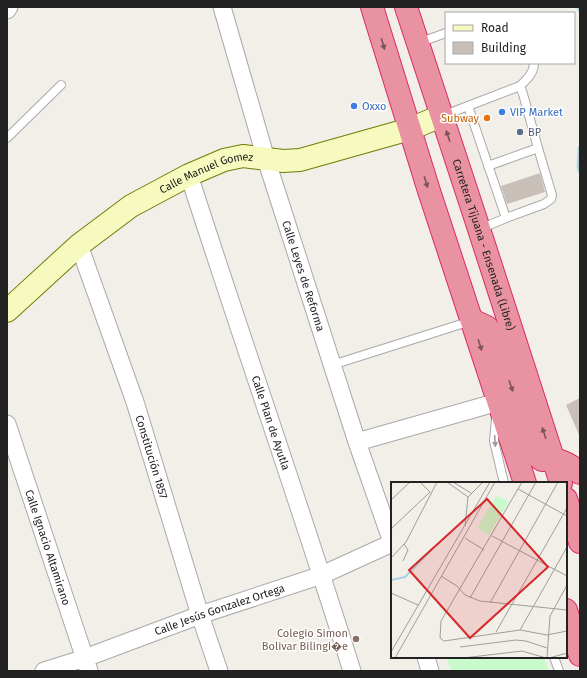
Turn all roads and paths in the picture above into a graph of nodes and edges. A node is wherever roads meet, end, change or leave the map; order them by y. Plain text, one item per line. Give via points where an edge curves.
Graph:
1 (9, 7) edge
2 (222, 7) edge
3 (372, 7) edge
4 (406, 7) edge
5 (7, 10) edge
6 (445, 33) edge
7 (418, 44) junction
8 (534, 64) edge
9 (61, 85) dead end
10 (520, 86) junction
11 (468, 106) junction
12 (441, 116) junction
13 (410, 128) junction
14 (7, 138) edge
15 (538, 148) junction
16 (266, 160) junction
17 (488, 166) junction
18 (189, 175) junction
19 (506, 218) junction
20 (479, 229) junction
21 (79, 245) junction
22 (7, 311) edge
23 (472, 320) junction
24 (332, 365) junction
25 (498, 402) junction
26 (7, 424) edge
27 (357, 442) junction
28 (552, 459) junction
29 (580, 473) edge
30 (504, 482) edge
31 (525, 482) edge
32 (561, 482) edge
33 (567, 502) edge
34 (391, 539) edge
35 (391, 542) edge
36 (580, 542) edge
37 (322, 575) junction
38 (567, 613) edge
39 (200, 615) junction
40 (580, 655) edge
41 (426, 658) edge
42 (554, 658) edge
43 (87, 665) edge
44 (44, 671) edge
45 (219, 671) edge
46 (352, 671) edge
47 (430, 671) edge
48 (559, 671) edge

1 - 5 street
2 - 16 street, Calle Leyes de Reforma
3 -> 13 highway
4 - 7 highway, Carretera Tijuana - Ensenada (Libre)
6 - 7 lane
7 - 12 highway, Carretera Tijuana - Ensenada (Libre)
8 - 10 lane via 529,77
9 - 14 lane
10 - 11 lane
10 - 15 lane
11 - 12 lane
11 - 17 lane
12 - 13 street, Calle Manuel Gomez
20 -> 12 highway, Carretera Tijuana - Ensenada (Libre)
13 - 16 street, Calle Manuel Gomez via 300,160
13 -> 23 highway
15 - 17 lane
15 - 19 lane via 551,190 551,199
16 - 18 street, Calle Manuel Gomez via 243,156 224,160
16 - 24 street, Calle Leyes de Reforma
17 - 19 lane
18 - 21 street, Calle Manuel Gomez via 131,206
18 - 37 street, Calle Plan de Ayutla
19 - 20 lane
28 -> 20 highway, Carretera Tijuana - Ensenada (Libre)
21 - 22 street, Calle Manuel Gomez
21 - 39 street, Constitución 1857 via 135,402
23 - 24 lane
23 -> 25 highway
23 -> 28 highway via 487,327 494,336 532,448 542,460
24 - 27 street, Calle Leyes de Reforma
25 - 27 street
25 -> 30 lane via 494,441
25 - 31 highway
26 - 43 street, Calle Ignacio Altamirano
27 - 34 street, Calle Leyes de Reforma
28 - 29 highway via 568,464
28 - 32 highway, Carretera Tijuana - Ensenada (Libre)
33 - 36 highway
35 - 37 street, Calle Jesús Gonzalez Ortega
37 - 39 street, Calle Jesús Gonzalez Ortega
37 - 46 street, Calle Plan de Ayutla
38 - 40 highway
39 - 43 street, Calle Jesús Gonzalez Ortega
39 - 45 street, Constitución 1857
41 - 47 street
42 - 48 lane
43 - 44 street, Calle Jesús Gonzalez Ortega

